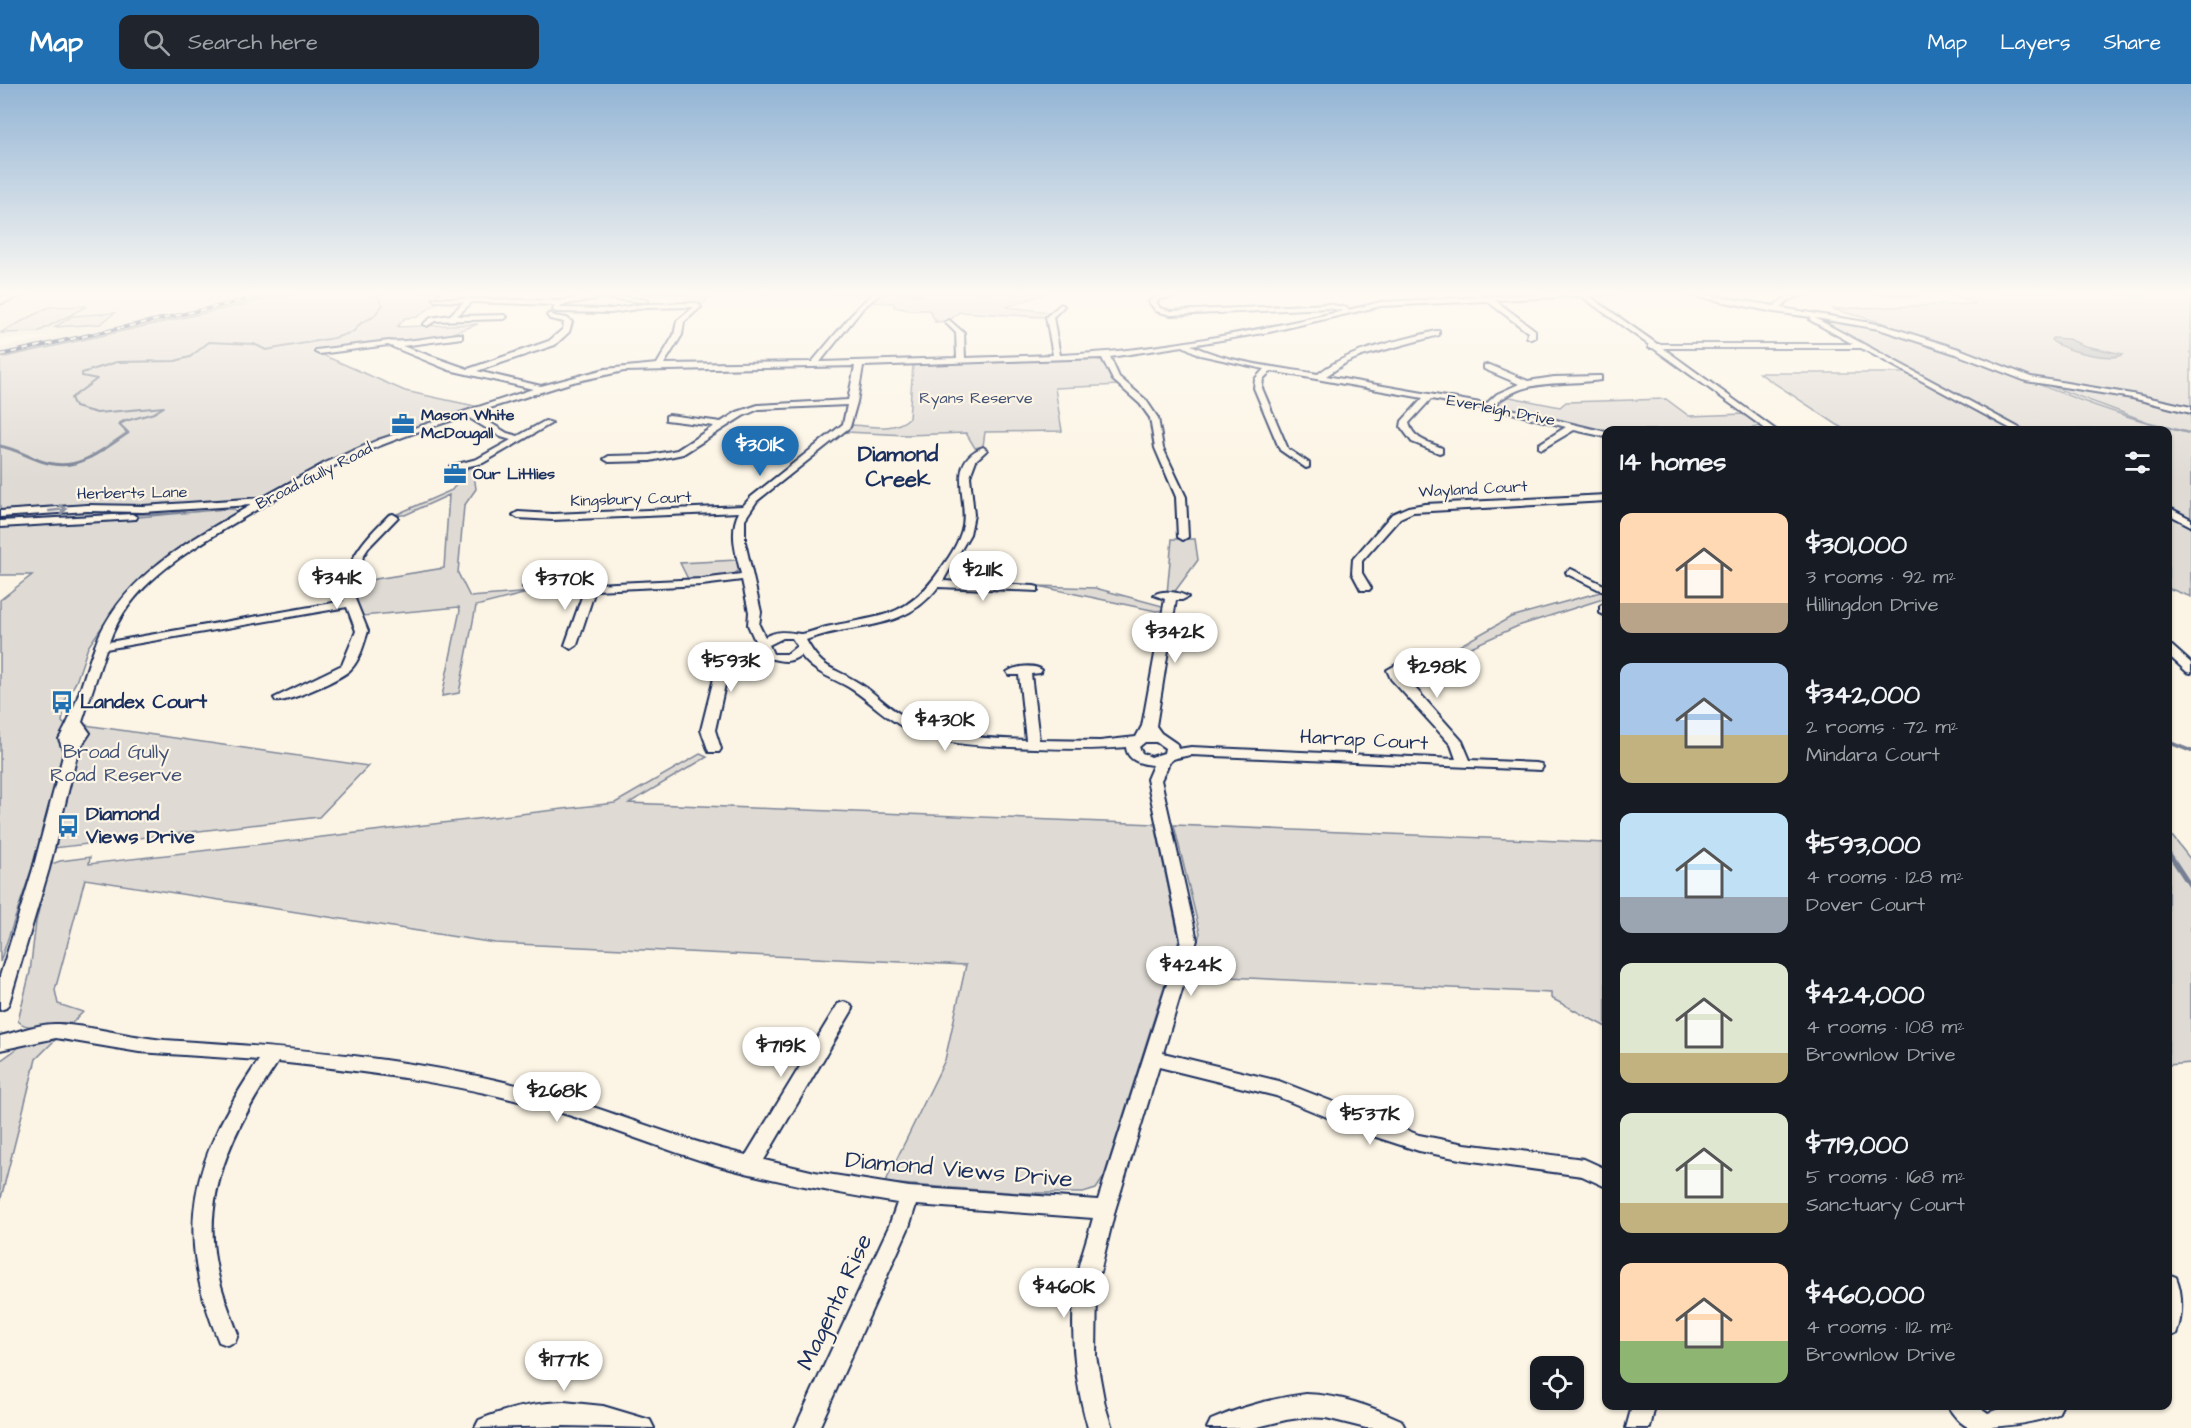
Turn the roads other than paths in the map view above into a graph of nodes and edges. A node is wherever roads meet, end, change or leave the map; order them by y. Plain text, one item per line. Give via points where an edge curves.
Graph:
1 (419, 355) edge
2 (518, 355) edge
3 (666, 355) edge
4 (821, 355) edge
5 (961, 355) edge
6 (1113, 355) edge
7 (1212, 355) edge
8 (1364, 355) edge
9 (1664, 355) edge
10 (1878, 355) edge
11 (1961, 355) edge
12 (1105, 356) junction
13 (1057, 357) joint
14 (961, 361) junction
15 (814, 364) junction
16 (859, 364) junction
17 (659, 367) junction
18 (1487, 367) dead end
19 (1269, 368) junction
20 (468, 372) junction
21 (1319, 377) junction
22 (1598, 378) dead end
23 (1525, 383) junction
24 (543, 389) junction
25 (1429, 396) junction
26 (853, 402) junction
27 (1488, 406) junction
28 (2191, 410) edge
29 (467, 413) junction
30 (670, 418) dead end
31 (548, 423) dead end
32 (723, 425) junction
33 (1574, 426) junction
34 (1766, 426) edge
35 (2012, 426) edge
36 (1602, 434) edge
37 (519, 439) junction
38 (1542, 446) dead end
39 (983, 450) dead end
40 (1439, 450) dead end
41 (609, 460) dead end
42 (1305, 465) dead end
43 (455, 466) dead end
44 (1602, 498) edge
45 (265, 501) junction
46 (251, 509) junction
47 (745, 509) junction
48 (179, 510) junction
49 (2172, 512) edge
50 (0, 514) edge
51 (518, 515) dead end
52 (393, 517) dead end
53 (2191, 523) edge
54 (0, 524) edge
55 (1183, 537) dead end
56 (1571, 572) dead end
57 (748, 576) junction
58 (934, 584) junction
59 (528, 587) dead end
60 (590, 588) junction
61 (1365, 588) dead end
62 (1602, 588) edge
63 (1034, 589) dead end
64 (1171, 596) dead end
65 (350, 603) junction
66 (755, 612) junction
67 (781, 635) junction
68 (801, 643) junction
69 (571, 645) dead end
70 (100, 647) junction
71 (765, 650) junction
72 (2172, 652) edge
73 (786, 658) junction
74 (1465, 661) dead end
75 (813, 662) junction
76 (2191, 669) edge
77 (1025, 671) dead end
78 (280, 698) dead end
79 (1149, 726) junction
80 (1033, 743) junction
81 (1137, 748) junction
82 (714, 749) dead end
83 (1165, 749) junction
84 (1466, 764) junction
85 (1536, 767) dead end
86 (1154, 779) junction
87 (0, 1003) edge
88 (844, 1009) dead end
89 (0, 1043) edge
90 (273, 1054) junction
91 (1153, 1058) junction
92 (750, 1166) junction
93 (1602, 1176) edge
94 (909, 1196) junction
95 (1105, 1210) junction
96 (227, 1334) dead end
97 (1643, 1410) edge
98 (1965, 1410) edge
99 (2034, 1410) edge
100 (487, 1428) edge
101 (642, 1428) edge
102 (807, 1428) edge
103 (1100, 1428) edge
104 (1219, 1428) edge
105 (1393, 1428) edge
106 (1638, 1428) edge
107 (1989, 1428) edge

1 - 20 street
2 - 20 street
3 - 17 street
4 - 15 street
5 - 14 street
6 - 12 street, Broad Gully Road
7 - 19 street, Everleigh Drive
8 - 21 street via 1327,369
9 - 34 street
10 - 35 street
11 - 28 street via 2035,381
12 - 13 street, Broad Gully Road
12 - 55 street via 1116,378 1143,402 1154,418 1159,448 1181,497
13 - 14 street, Broad Gully Road
14 - 16 street, Broad Gully Road
15 - 16 street, Broad Gully Road
15 - 17 street, Broad Gully Road
16 - 26 street
17 - 24 street, Broad Gully Road via 602,372
18 - 23 street
19 - 21 street, Everleigh Drive
19 - 42 street via 1258,379 1258,387 1284,450
20 - 24 street
21 - 25 street, Everleigh Drive
22 - 23 street
23 - 27 street via 1508,390
24 - 29 street, Broad Gully Road
25 - 27 street, Everleigh Drive
25 - 40 street via 1405,427 1415,440
26 - 32 street via 764,406
26 - 47 street via 843,430
27 - 33 street, Everleigh Drive
29 - 37 street via 504,435
29 - 45 street, Broad Gully Road via 366,448
30 - 32 street
31 - 37 street
32 - 41 street via 674,454
33 - 36 street, Everleigh Drive
33 - 38 street
37 - 43 street via 480,461
39 - 58 street via 973,459 964,479 967,530
44 - 61 street, Wayland Court via 1433,506 1404,511 1392,519 1357,561 1357,573
45 - 46 street, Broad Gully Road
45 - 48 street, Herberts Lane
46 - 48 street, Herberts Lane
46 - 70 street, Broad Gully Road via 178,555 143,583 117,612
47 - 51 street, Kingsbury Court
47 - 57 street via 739,527
50 -> 48 street, Herberts Lane via 87,508
48 - 54 street, Herberts Lane
49 - 53 street
52 - 65 street via 359,552
56 - 62 street
57 - 60 street
57 - 66 street
58 - 63 street
58 - 68 street via 922,600 902,613 815,633
59 - 60 street
60 - 69 street
64 - 79 street
65 - 70 street
65 - 78 street via 362,628 350,664 333,676
66 - 67 street via 764,629
66 - 71 street via 754,629
67 - 68 street via 792,635
67 - 71 street via 768,639
68 - 73 street via 797,654
68 - 75 street
70 - 87 street, Broad Gully Road via 76,724 66,739 71,751
71 - 73 street via 773,658
71 - 82 street via 720,678 708,730
72 - 76 street
73 - 75 street
74 - 84 street via 1390,667 1457,744
75 - 80 street via 856,687 898,720 928,732 963,740
77 - 80 street
79 - 81 street
79 - 83 street
80 - 81 street
81 - 83 street
81 - 83 street via 1150,761
81 - 86 street via 1148,776
83 - 84 street, Harrap Court
83 - 86 street
84 - 85 street, Harrap Court
86 - 91 street via 1189,940
88 - 92 street
89 - 90 street, Diamond Views Drive via 56,1031 139,1044
90 - 92 street, Diamond Views Drive via 369,1064 489,1086 555,1103
90 - 96 street via 228,1126 206,1191 203,1249
91 - 93 street via 1279,1089 1419,1143 1584,1168
91 - 95 street
92 - 94 street, Diamond Views Drive
94 - 95 street, Diamond Views Drive
94 - 102 street, Magenta Rise via 899,1227
95 - 103 street via 1086,1285 1084,1321 1089,1381
97 - 106 street
98 - 107 street
99 - 107 street via 1999,1419
100 - 101 street via 518,1419 567,1413 592,1414
104 - 105 street via 1280,1408 1311,1405 1346,1410

